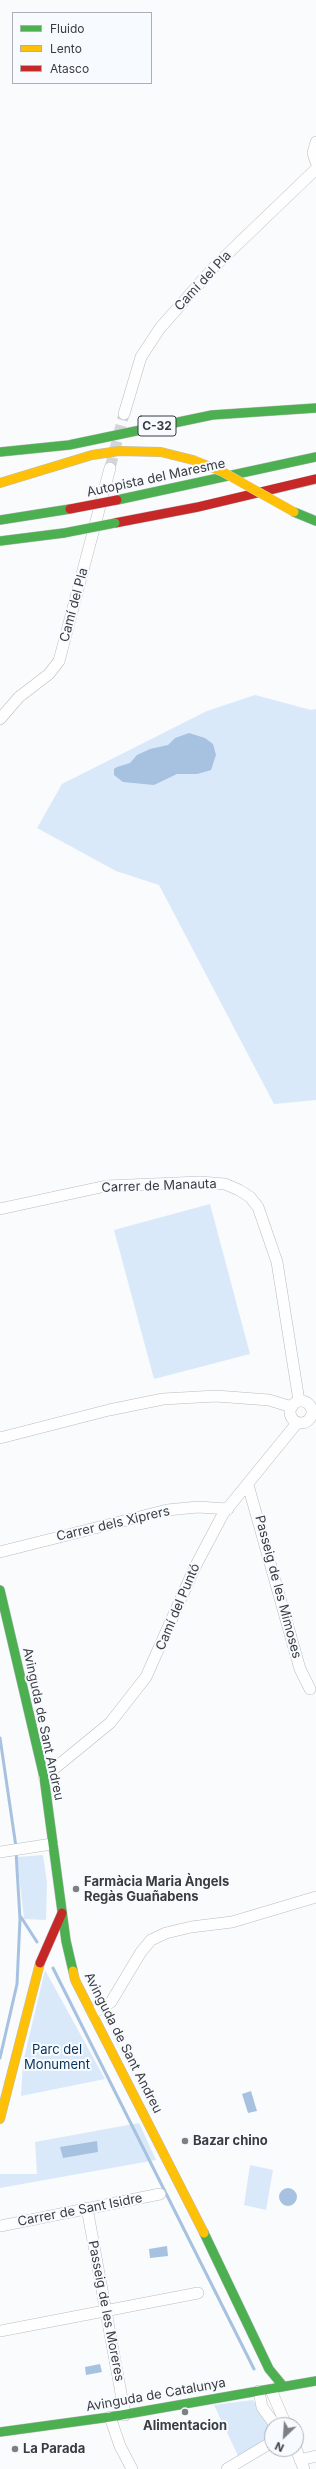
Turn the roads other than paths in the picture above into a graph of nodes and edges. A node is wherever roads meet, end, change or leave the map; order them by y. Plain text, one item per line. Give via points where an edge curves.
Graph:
1 (316, 142) edge
2 (316, 162) edge
3 (316, 169) edge
4 (316, 408) edge
5 (124, 414) tunnel mouth
6 (0, 452) edge
7 (316, 456) edge
8 (110, 468) tunnel mouth
9 (316, 479) edge
10 (0, 483) edge
11 (0, 520) edge
12 (316, 521) edge
13 (0, 541) edge
14 (0, 719) edge
15 (0, 1209) edge
16 (295, 1404) junction
17 (314, 1412) edge
18 (297, 1423) junction
19 (0, 1438) edge
20 (248, 1485) junction
21 (228, 1508) junction
22 (0, 1552) edge
23 (0, 1590) edge
24 (3, 1615) edge
25 (310, 1689) dead end
26 (44, 1777) junction
27 (52, 1844) junction
28 (0, 1852) edge
29 (316, 1897) edge
30 (62, 1913) junction
31 (93, 2013) junction
32 (0, 2119) edge
33 (160, 2194) dead end
34 (87, 2208) junction
35 (0, 2226) edge
36 (198, 2293) dead end
37 (107, 2310) junction
38 (0, 2331) edge
39 (316, 2381) edge
40 (283, 2386) junction
41 (271, 2390) junction
42 (259, 2391) junction
43 (125, 2414) junction
44 (110, 2417) junction
45 (269, 2417) edge
46 (283, 2417) edge
47 (0, 2432) edge
48 (264, 2447) edge
49 (316, 2456) edge
50 (302, 2465) edge
51 (132, 2469) edge
52 (227, 2469) edge

1 - 2 street via 313,153
3 - 5 street, Camí del Pla via 215,266 160,328 141,357
4 - 6 main road, C-32 via 212,415 69,445
7 - 11 main road, Autopista del Maresme, bridge via 117,500
8 - 14 street, Camí del Pla via 59,661 49,674 19,697
9 - 13 main road, bridge via 198,507 64,533
10 - 12 main road, C-32, bridge via 92,455 119,451 161,452 193,460 221,471 294,512
15 - 16 street, Carrer de Manauta via 106,1186 200,1182 225,1184 250,1197 258,1207 277,1262
16 - 17 street via 305,1402
16 - 18 street via 291,1415
16 - 19 street via 216,1396 163,1399
17 - 18 street via 305,1422
18 - 20 street, Camí del Puntó
20 - 21 street, Camí del Puntó
20 - 25 street, Passeig de les Mimoses via 300,1669
21 - 22 street, Carrer dels Xiprers via 167,1510
21 - 26 street, Camí del Puntó via 195,1567 146,1677 110,1723
23 - 24 main road, Avinguda de Sant Andreu
24 - 26 main road, Avinguda de Sant Andreu
26 - 27 main road, Avinguda de Sant Andreu
27 - 28 street
27 - 30 main road, Avinguda de Sant Andreu
29 - 31 street via 232,1922 191,1927 166,1933 151,1940 141,1952 112,2002
30 - 31 main road, Avinguda de Sant Andreu via 75,1980
30 - 32 main road via 42,1955
31 - 40 main road, Avinguda de Sant Andreu via 231,2285 269,2369
33 - 34 street, Carrer de Sant Isidre
34 - 35 street, Carrer de Sant Isidre
34 - 37 street, Passeig de les Moreres
36 - 37 street
37 - 38 street
37 - 43 street, Passeig de les Moreres
39 - 40 main road, Avinguda de Catalunya
40 - 41 main road, Avinguda de Catalunya
41 - 42 main road, Avinguda de Catalunya
41 - 46 street
42 - 43 main road, Avinguda de Catalunya
42 - 45 street via 262,2407
43 - 44 main road, Avinguda de Catalunya
44 - 47 main road, Avinguda de Catalunya
44 - 51 street via 120,2446
48 - 52 street
49 - 50 street

